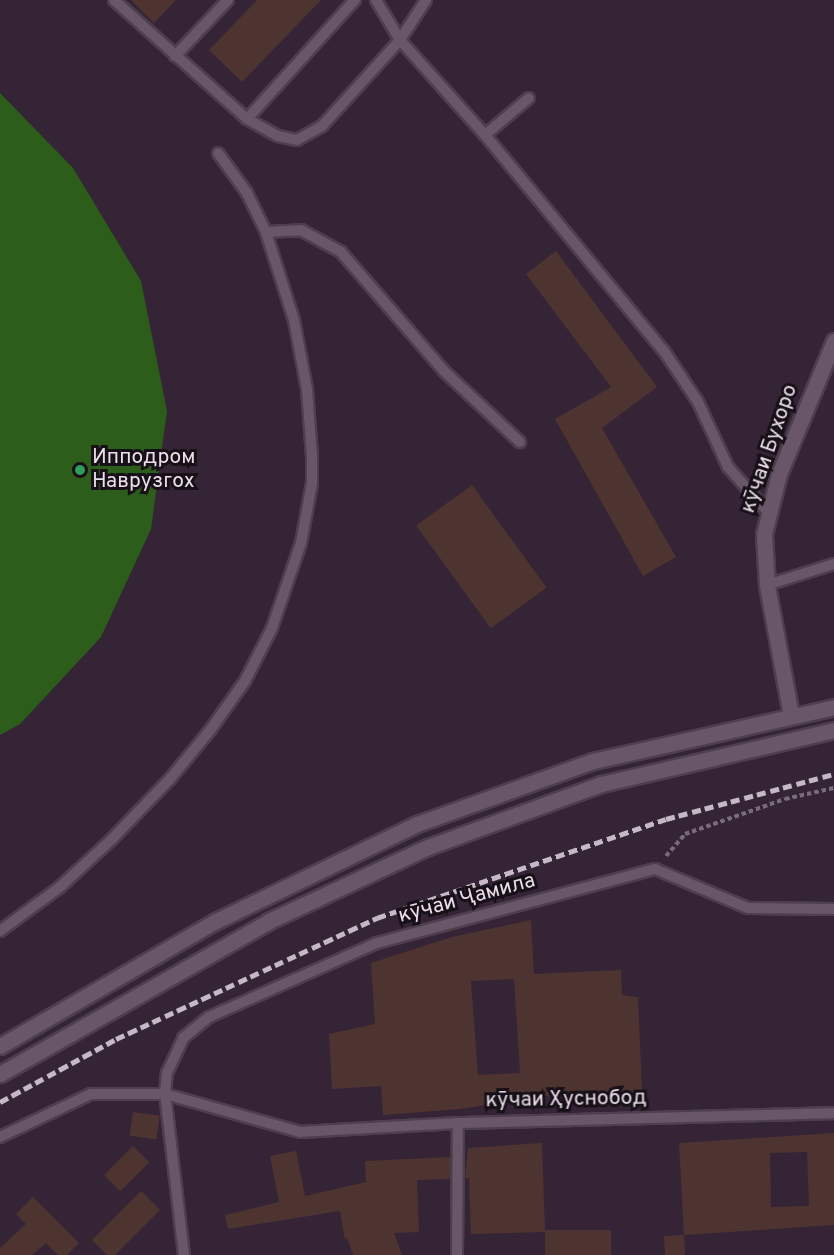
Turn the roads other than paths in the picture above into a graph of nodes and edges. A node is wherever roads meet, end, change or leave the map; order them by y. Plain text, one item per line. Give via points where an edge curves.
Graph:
1 (114, 0) edge
2 (228, 0) edge
3 (355, 0) edge
4 (376, 0) edge
5 (426, 0) edge
6 (400, 40) junction
7 (175, 57) junction
8 (529, 98) dead end
9 (247, 119) junction
10 (485, 135) junction
11 (218, 153) dead end
12 (266, 232) junction
13 (834, 341) edge
14 (520, 442) dead end
15 (767, 511) junction
16 (834, 564) edge
17 (767, 585) junction
18 (834, 707) edge
19 (791, 715) junction
20 (834, 730) edge
21 (834, 909) edge
22 (0, 931) edge
23 (0, 1046) edge
24 (0, 1074) edge
25 (165, 1094) junction
26 (834, 1113) edge
27 (458, 1123) junction
28 (0, 1137) edge
29 (184, 1255) edge
30 (457, 1255) edge

1 - 7 lane
2 - 7 lane
3 - 9 lane
4 - 6 lane
5 - 6 lane
6 - 9 lane via 345,102 305,138 278,136
6 - 10 lane
7 - 9 lane
8 - 10 lane
10 - 15 lane via 664,351 698,402 728,467
11 - 12 lane via 247,193
12 - 14 lane via 301,231 341,252 444,371
12 - 22 lane via 294,320 307,389 312,456 308,510 282,602 245,681 183,765 80,870
13 - 15 street, кӯчаи Бухоро
15 - 17 street, кӯчаи Бухоро via 763,555
16 - 17 lane
17 - 19 street, кӯчаи Бухоро
18 - 19 street
19 - 23 street via 592,761 417,824 216,921
20 - 24 street via 601,784 428,847 269,921
21 - 25 lane, кӯчаи Ҷамила via 748,908 655,869 377,943 209,1017 183,1038 167,1073
25 - 27 lane, кӯчаи Ҳуснобод via 300,1132
25 - 28 lane, кӯчаи Ҳуснобод via 91,1094
25 - 29 lane, кӯчаи Ҷамила
26 - 27 lane, кӯчаи Ҳуснобод
27 - 30 lane

